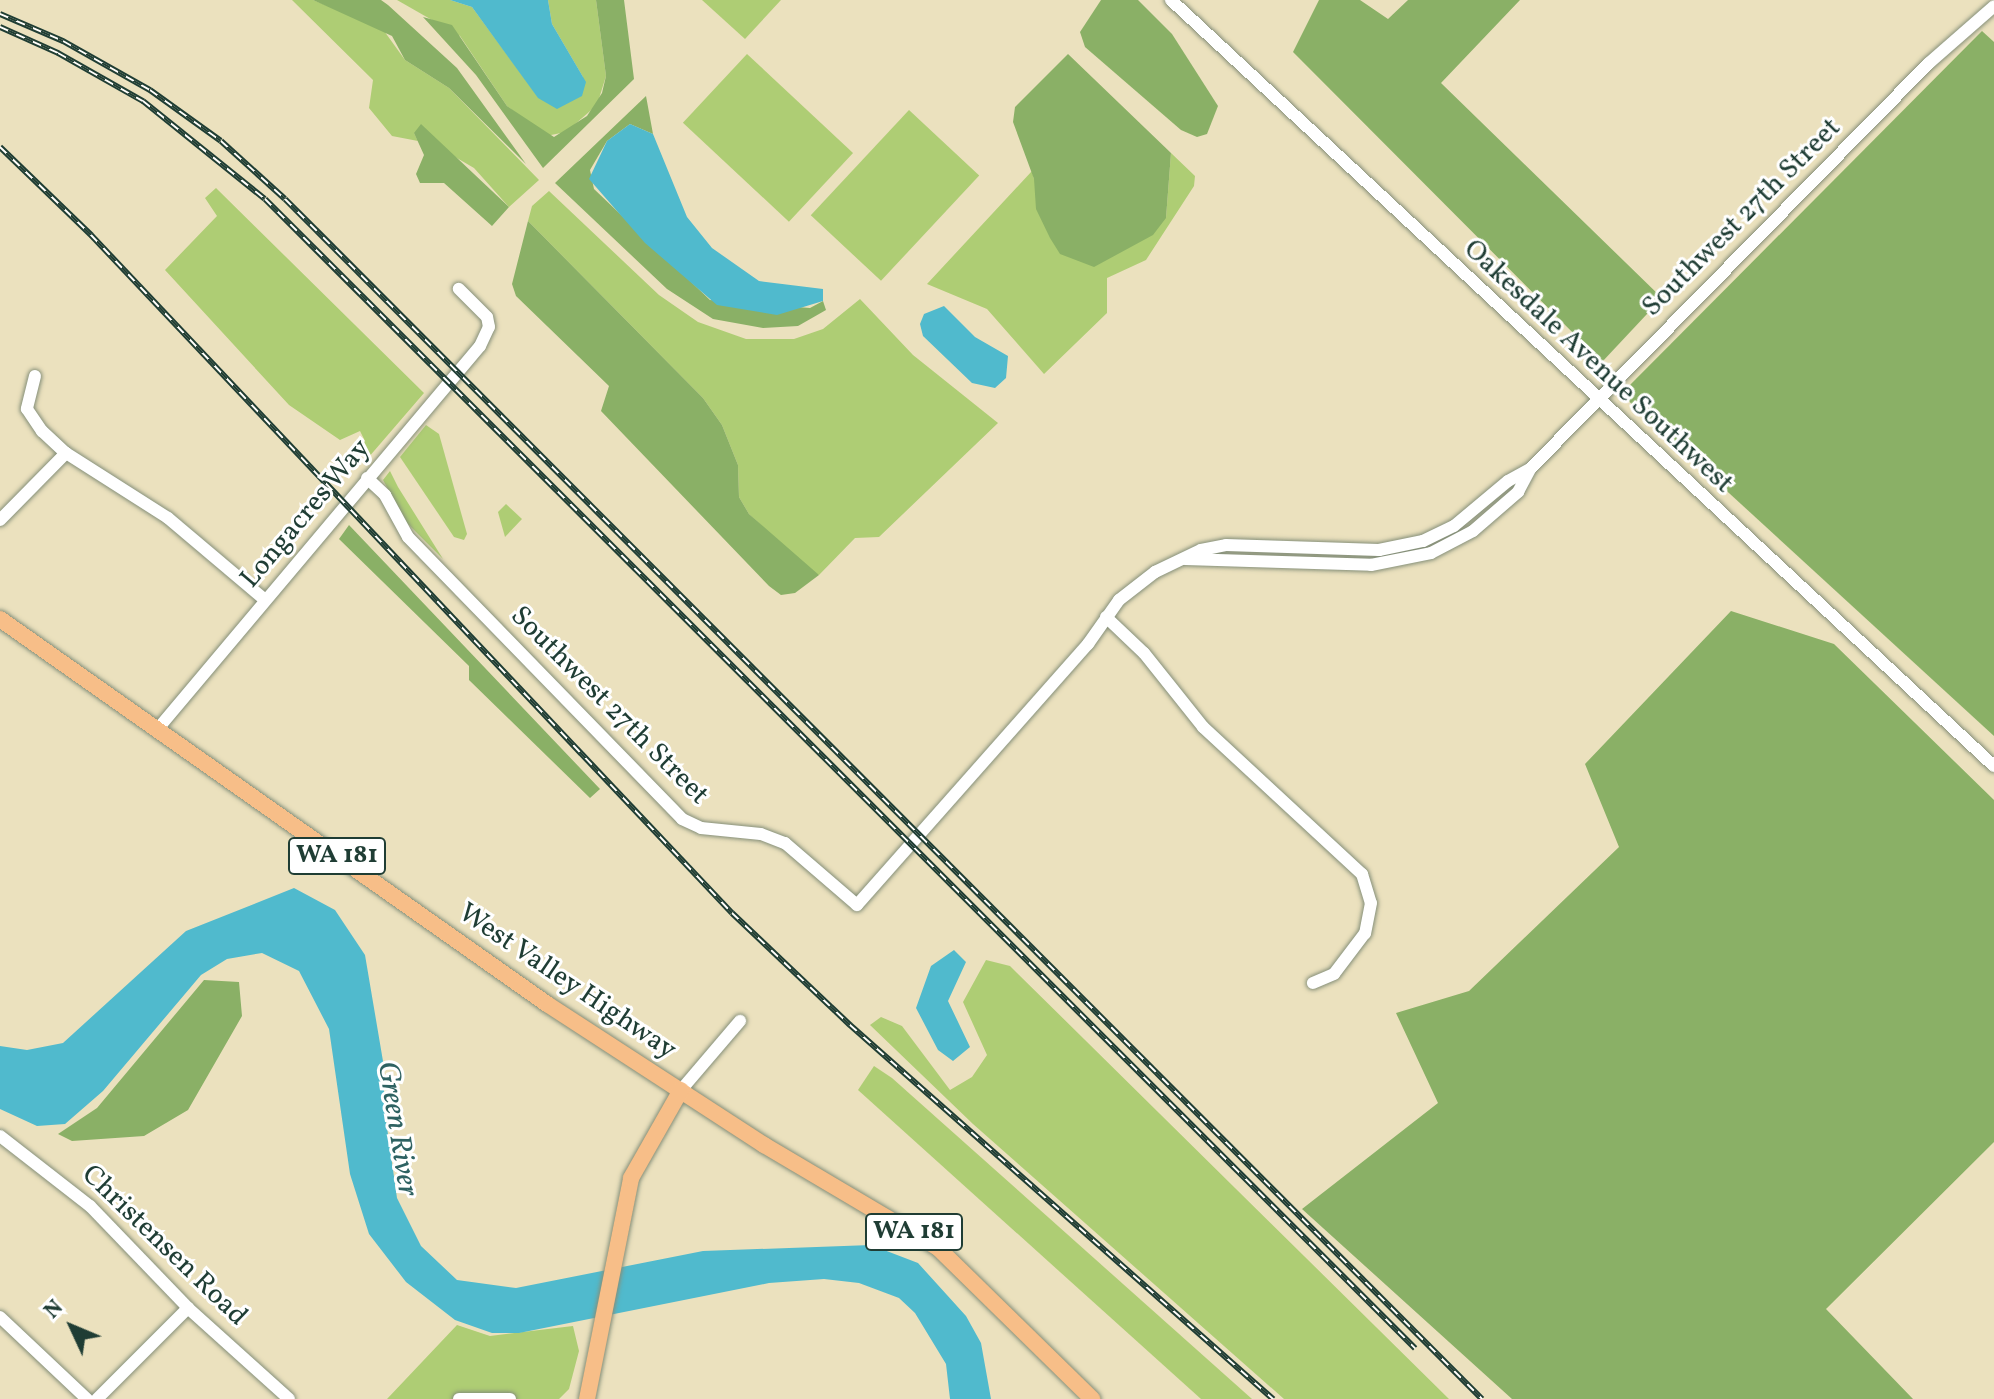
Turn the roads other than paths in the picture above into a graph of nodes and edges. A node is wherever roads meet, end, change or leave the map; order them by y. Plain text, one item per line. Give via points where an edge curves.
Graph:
1 (1171, 0) edge
2 (1994, 6) edge
3 (459, 289) dead end
4 (35, 376) dead end
5 (1599, 398) junction
6 (66, 453) junction
7 (367, 478) junction
8 (0, 520) edge
9 (264, 599) junction
10 (1106, 617) junction
11 (0, 619) edge
12 (156, 731) junction
13 (1994, 766) edge
14 (1313, 983) dead end
15 (740, 1021) dead end
16 (681, 1090) junction
17 (0, 1136) edge
18 (188, 1308) junction
19 (0, 1317) edge
20 (87, 1399) edge
21 (97, 1399) edge
22 (289, 1399) edge
23 (459, 1399) edge
24 (510, 1399) edge
25 (587, 1399) edge
26 (1092, 1399) edge

1 - 5 street, Oakesdale Avenue Southwest
2 - 5 street, Southwest 27th Street via 1929,63
3 - 7 street, Longacres Way via 487,317 489,327 480,346
4 - 6 street via 27,409
5 - 10 street, Southwest 27th Street via 1486,521 1418,557 1371,565 1185,559 1137,585
5 - 13 street, Oakesdale Avenue Southwest
6 - 8 street
6 - 9 street via 168,518
7 - 9 street, Longacres Way
7 - 10 street, Southwest 27th Street via 385,495 408,537 682,819 701,828 761,834 785,843 857,905 1088,644
9 - 12 street, Longacres Way
10 - 14 street via 1144,653 1203,727 1362,874 1371,903 1365,933 1334,974
11 - 12 main road, West Valley Highway / WA 181
12 - 16 main road, West Valley Highway / WA 181 via 547,1004
15 - 16 street
16 - 25 main road via 635,1170
16 - 26 main road, West Valley Highway / WA 181 via 938,1248
17 - 18 street, Christensen Road via 90,1206
18 - 21 street
18 - 22 street, Christensen Road
19 - 20 street
23 - 24 street

